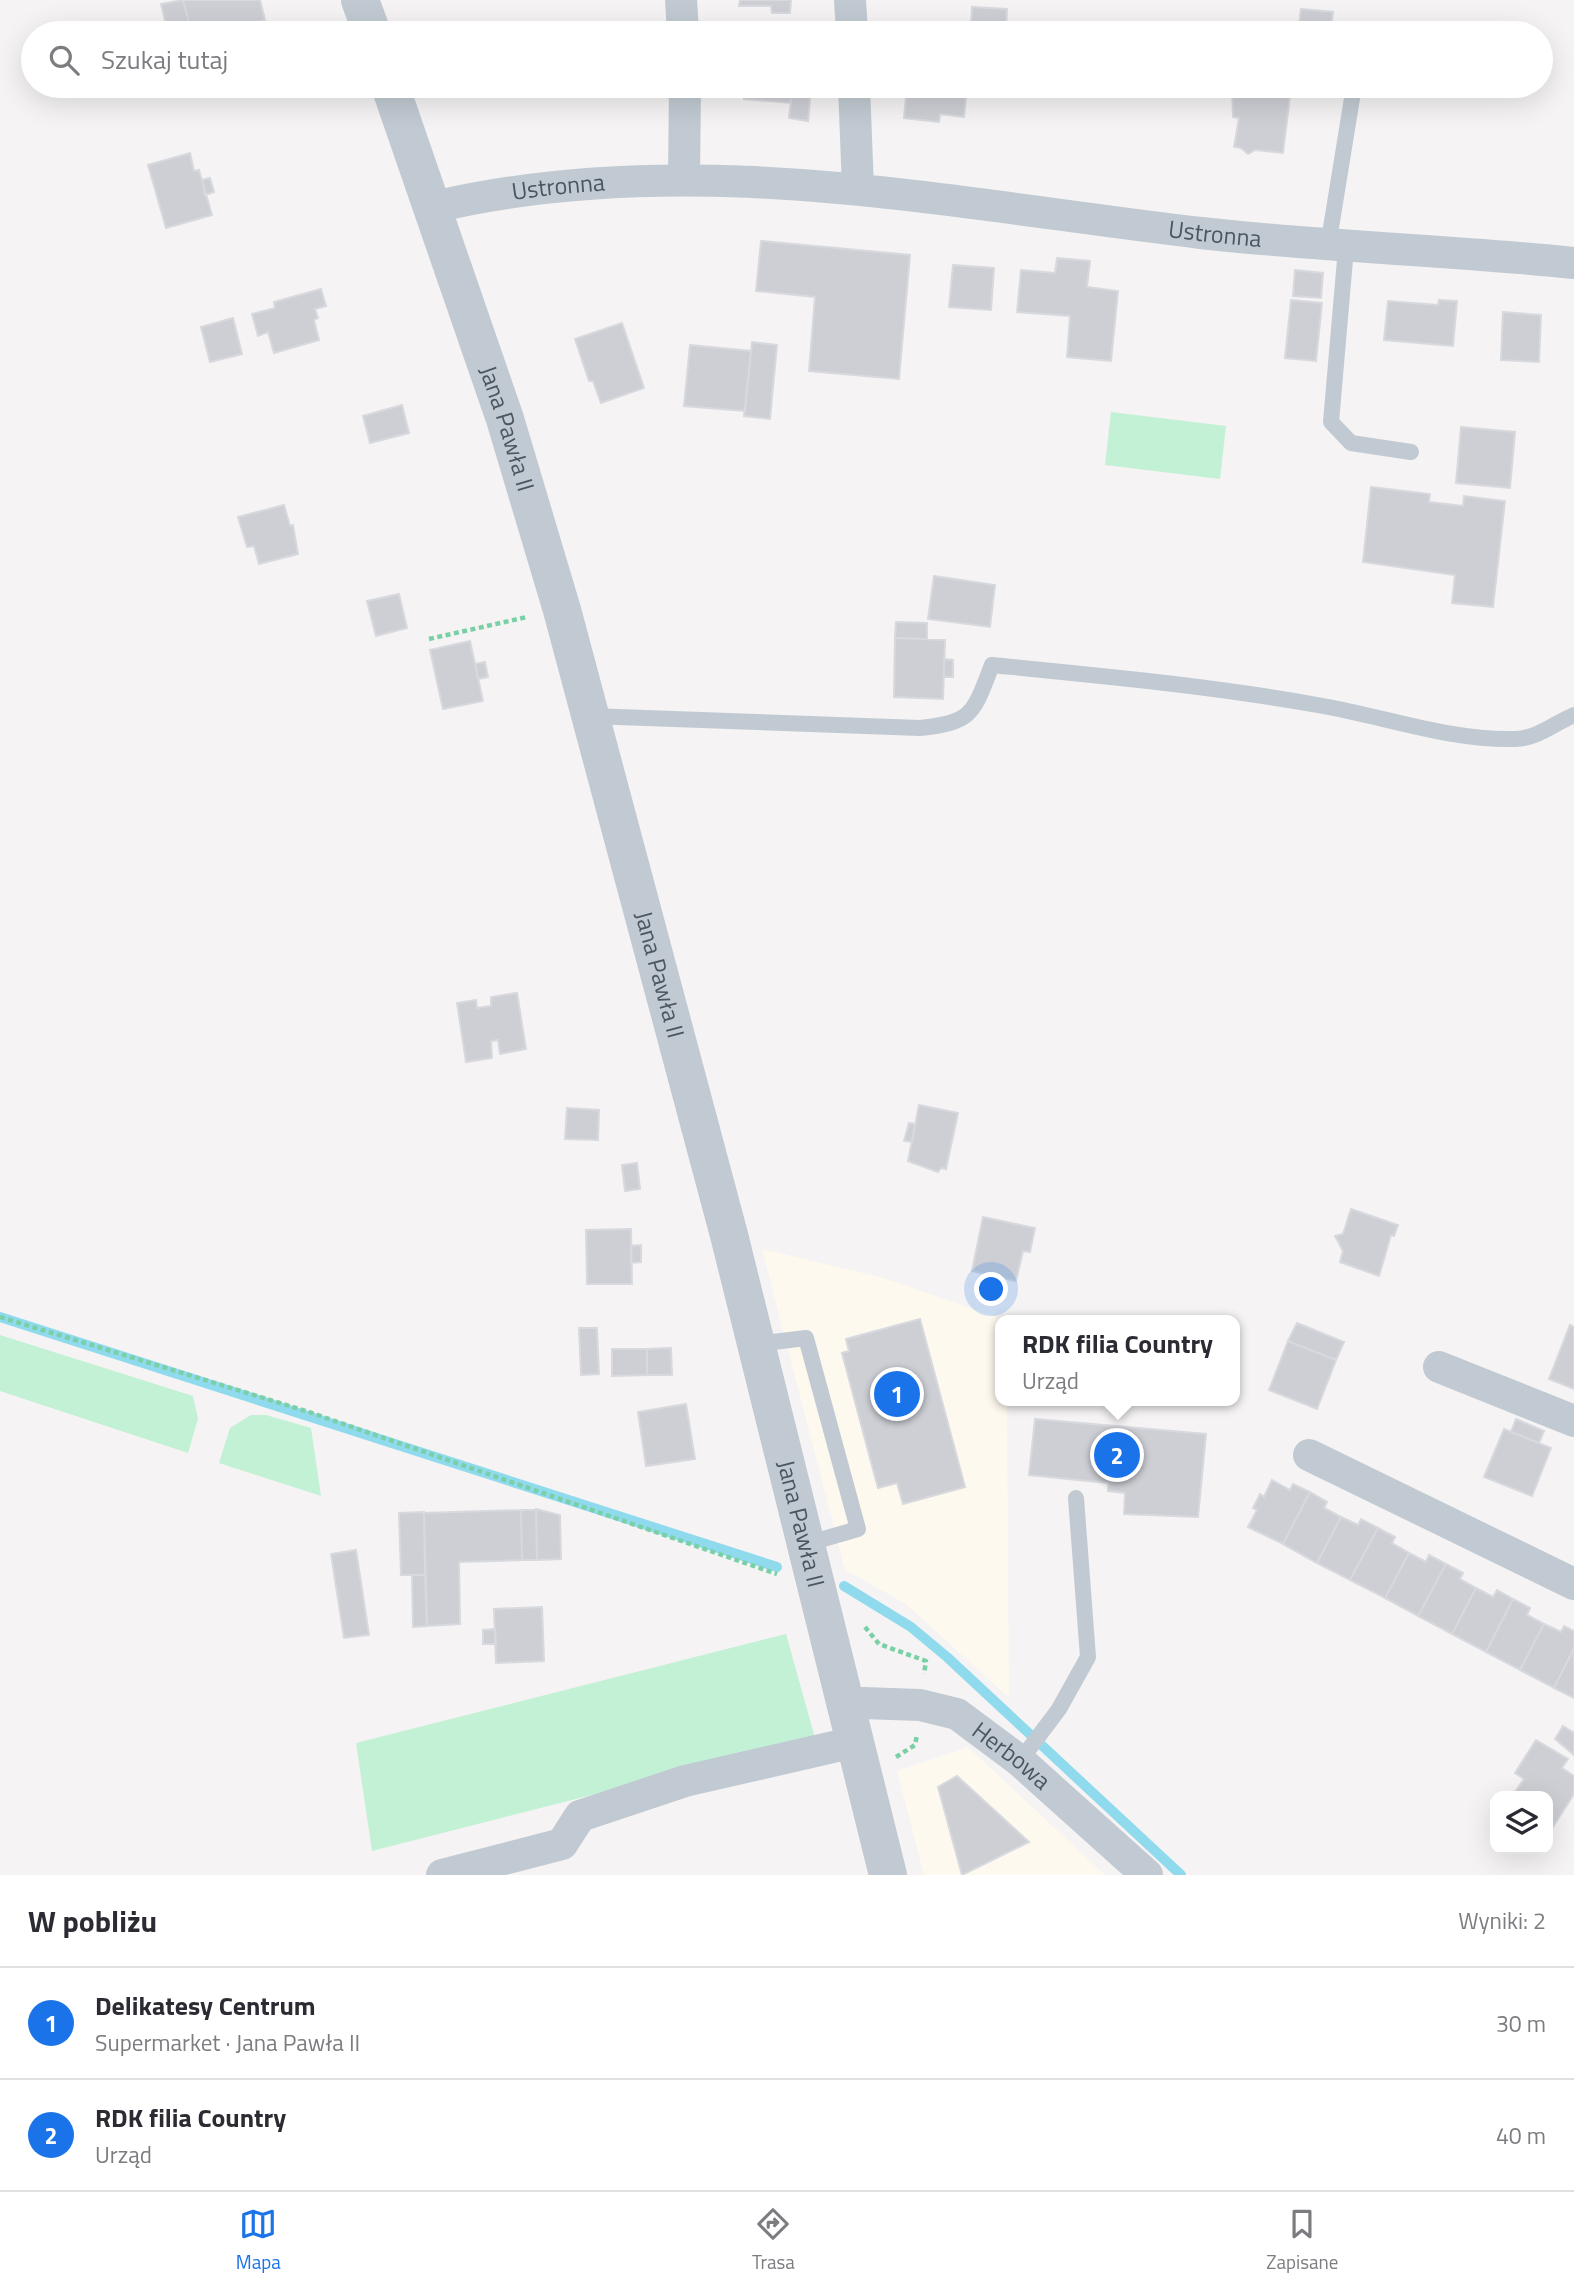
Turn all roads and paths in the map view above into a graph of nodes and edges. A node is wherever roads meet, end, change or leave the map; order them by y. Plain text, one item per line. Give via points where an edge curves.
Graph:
1 (360, 0) edge
2 (681, 0) edge
3 (850, 0) edge
4 (368, 21) edge
5 (682, 21) edge
6 (851, 21) edge
7 (394, 98) edge
8 (685, 98) edge
9 (854, 98) edge
10 (1353, 98) edge
11 (684, 178) junction
12 (858, 189) junction
13 (434, 207) junction
14 (1337, 247) junction
15 (1574, 263) edge
16 (1411, 452) dead end
17 (562, 610) junction
18 (429, 639) dead end
19 (1574, 715) edge
20 (590, 716) junction
21 (0, 1317) edge
22 (757, 1344) junction
23 (1439, 1367) dead end
24 (1574, 1421) edge
25 (1309, 1455) dead end
26 (1076, 1498) dead end
27 (806, 1544) junction
28 (784, 1577) dead end
29 (1574, 1584) edge
30 (851, 1724) junction
31 (1020, 1760) junction
32 (442, 1875) edge
33 (888, 1875) edge
34 (1147, 1875) edge

1 - 4 street
2 - 5 street
3 - 6 street
7 - 13 street, Jana Pawła II
8 - 11 street
9 - 12 street
10 - 14 lane
11 - 12 street, Ustronna
11 - 13 street, Ustronna via 613,181
12 - 14 street, Ustronna
13 - 17 street, Jana Pawła II
14 - 15 street, Ustronna
14 - 16 lane via 1331,422 1351,443
17 - 18 path
17 - 20 street, Jana Pawła II
19 - 20 lane via 1539,734 1518,739 1471,736 1185,685 992,665 978,699 953,725 920,728
20 - 22 street, Jana Pawła II
21 - 28 path via 306,1411
22 - 27 street, Jana Pawła II
22 - 27 lane via 806,1338 858,1529
23 - 24 street
25 - 29 street
26 - 31 lane via 1088,1657 1059,1709
27 - 30 street, Jana Pawła II
30 - 31 street, Herbowa via 863,1703 920,1705 957,1714
30 - 32 street, Herbowa via 580,1815 562,1844
30 - 33 street, Jana Pawła II
31 - 34 street, Herbowa

